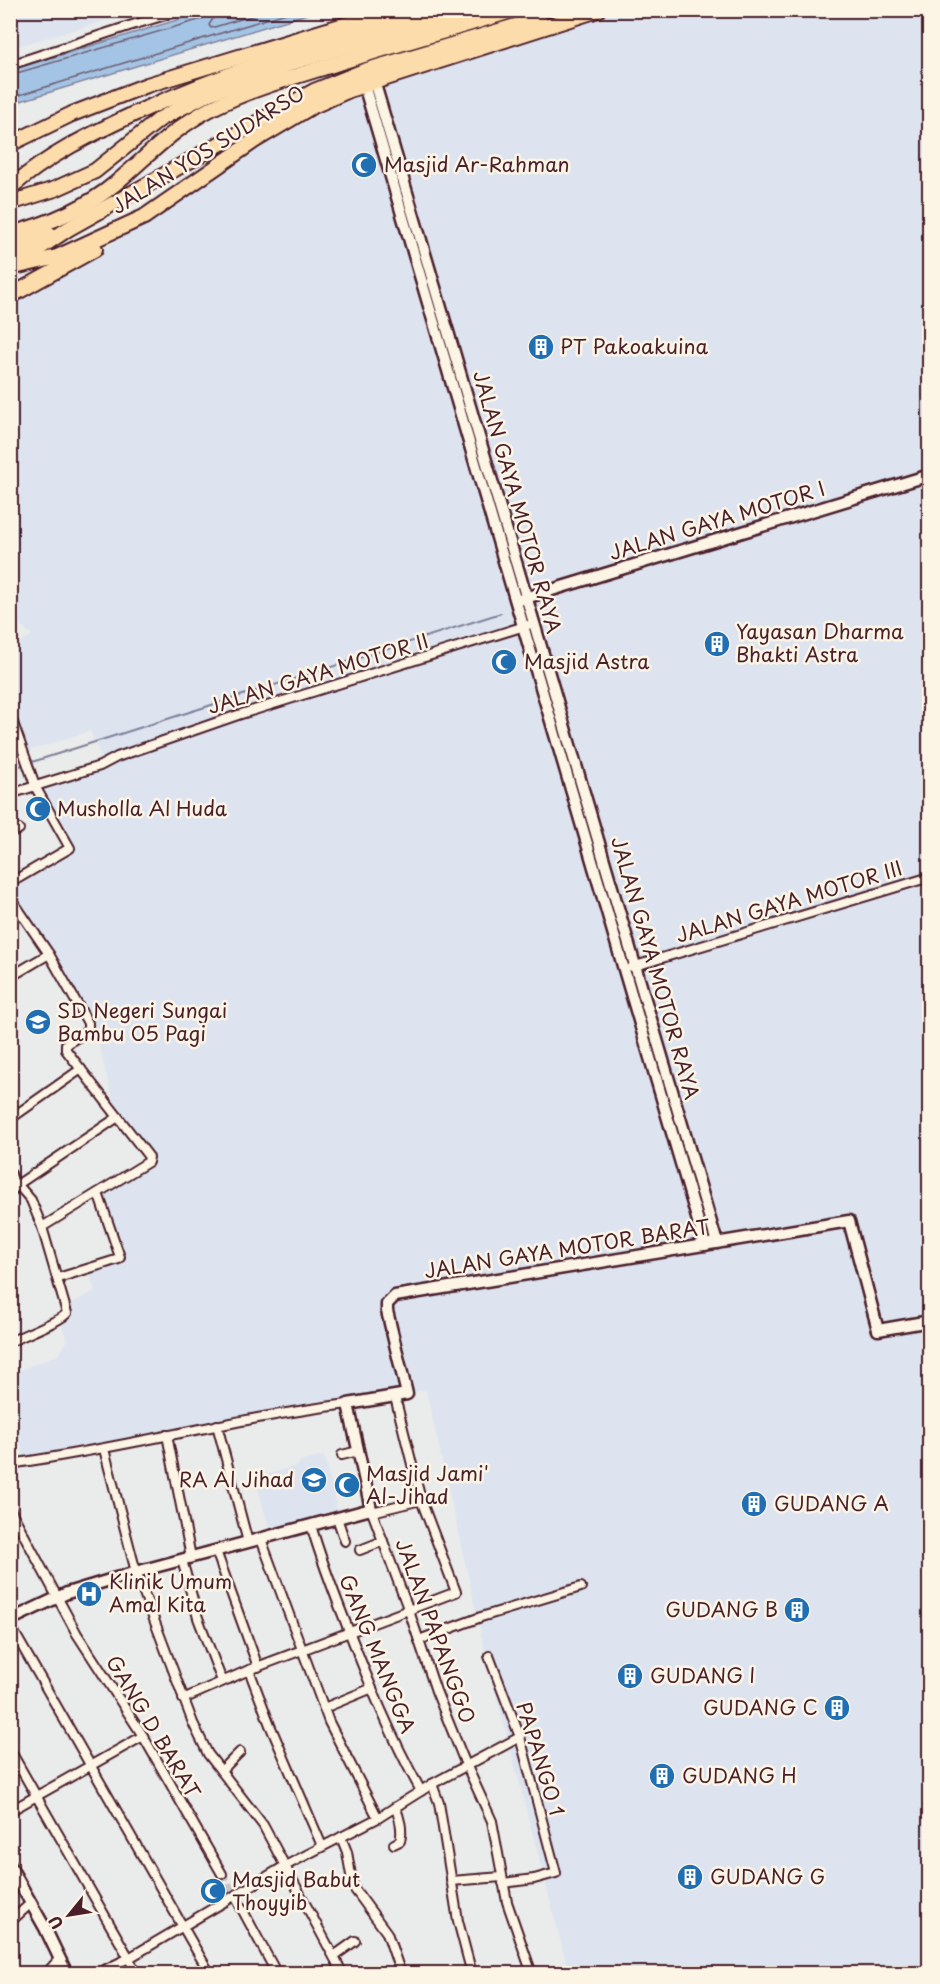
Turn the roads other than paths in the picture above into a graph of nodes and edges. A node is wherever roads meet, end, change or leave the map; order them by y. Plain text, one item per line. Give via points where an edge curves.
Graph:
1 (182, 10) edge
2 (393, 10) edge
3 (438, 10) edge
4 (470, 10) edge
5 (514, 10) edge
6 (567, 10) edge
7 (598, 10) edge
8 (358, 50) junction
9 (10, 65) edge
10 (369, 83) junction
11 (10, 144) edge
12 (12, 199) edge
13 (85, 204) junction
14 (144, 217) junction
15 (10, 234) edge
16 (10, 250) edge
17 (10, 268) edge
18 (10, 296) edge
19 (930, 475) edge
20 (521, 599) junction
21 (529, 625) junction
22 (10, 714) edge
23 (36, 788) junction
24 (10, 794) edge
25 (19, 829) dead end
26 (10, 834) edge
27 (930, 877) edge
28 (10, 883) edge
29 (10, 897) edge
30 (49, 954) junction
31 (630, 967) junction
32 (10, 977) edge
33 (656, 1035) junction
34 (644, 1038) junction
35 (81, 1069) junction
36 (118, 1117) junction
37 (10, 1119) edge
38 (10, 1175) edge
39 (14, 1187) edge
40 (98, 1193) junction
41 (42, 1227) junction
42 (717, 1243) junction
43 (705, 1245) junction
44 (58, 1278) junction
45 (930, 1321) edge
46 (11, 1342) edge
47 (395, 1397) junction
48 (348, 1404) junction
49 (217, 1425) junction
50 (167, 1435) junction
51 (104, 1449) junction
52 (358, 1451) junction
53 (342, 1455) dead end
54 (10, 1464) edge
55 (421, 1500) junction
56 (10, 1509) edge
57 (372, 1510) junction
58 (337, 1518) junction
59 (311, 1525) junction
60 (261, 1539) junction
61 (345, 1541) dead end
62 (383, 1541) junction
63 (248, 1542) junction
64 (360, 1550) dead end
65 (216, 1551) junction
66 (186, 1558) junction
67 (136, 1572) junction
68 (581, 1587) dead end
69 (57, 1597) junction
70 (410, 1611) junction
71 (10, 1620) edge
72 (10, 1625) edge
73 (349, 1633) junction
74 (419, 1641) junction
75 (303, 1651) junction
76 (489, 1656) dead end
77 (258, 1667) junction
78 (249, 1670) junction
79 (222, 1682) junction
80 (370, 1689) junction
81 (183, 1699) junction
82 (324, 1708) junction
83 (143, 1736) junction
84 (520, 1737) junction
85 (10, 1750) edge
86 (240, 1752) dead end
87 (91, 1765) junction
88 (466, 1765) junction
89 (221, 1771) junction
90 (432, 1784) junction
91 (421, 1791) junction
92 (37, 1796) junction
93 (395, 1807) junction
94 (10, 1811) edge
95 (378, 1818) junction
96 (341, 1837) junction
97 (394, 1844) dead end
98 (322, 1846) junction
99 (10, 1866) edge
100 (285, 1866) junction
101 (222, 1874) tunnel mouth
102 (502, 1880) junction
103 (451, 1881) junction
104 (234, 1896) junction
105 (32, 1903) junction
106 (10, 1922) edge
107 (183, 1925) junction
108 (355, 1941) dead end
109 (334, 1956) junction
110 (60, 1958) junction
111 (129, 1958) junction
112 (46, 1974) edge
113 (66, 1974) edge
114 (96, 1974) edge
115 (136, 1974) edge
116 (210, 1974) edge
117 (277, 1974) edge
118 (343, 1974) edge
119 (401, 1974) edge
120 (472, 1974) edge
121 (531, 1974) edge

1 - 9 street
2 - 11 highway via 147,85 72,114
3 - 12 highway via 284,54 181,93 72,144 33,169
4 - 8 highway
5 - 8 highway
6 - 17 highway via 364,71 314,91 69,229
7 - 10 highway, JALAN YOS SUDARSO
8 - 12 highway via 294,62 207,94 160,119 94,171 55,189
8 - 13 highway via 210,109 181,127 115,184
10 - 14 highway, JALAN YOS SUDARSO via 273,128
10 - 20 street, JALAN GAYA MOTOR RAYA
13 - 15 highway via 51,222
13 - 16 highway via 65,223
14 - 17 highway, JALAN YOS SUDARSO via 57,257
14 - 18 highway
19 - 20 street, JALAN GAYA MOTOR I
20 - 21 street, JALAN GAYA MOTOR RAYA
21 - 23 street, JALAN GAYA MOTOR II via 238,715
21 - 31 street, JALAN GAYA MOTOR RAYA
22 - 23 street
23 - 24 street, JALAN GAYA MOTOR II
23 - 28 street via 70,848
25 - 26 street
27 - 31 street, JALAN GAYA MOTOR III
29 - 30 street
30 - 32 street
30 - 35 street via 88,1023 88,1030 68,1041 65,1048
31 - 33 street, JALAN GAYA MOTOR RAYA
31 - 34 street, JALAN GAYA MOTOR RAYA
33 - 34 street
33 - 42 street, JALAN GAYA MOTOR RAYA
34 - 43 street, JALAN GAYA MOTOR RAYA
35 - 36 street
35 - 37 street
36 - 39 street
36 - 40 street via 149,1160
38 - 39 street
39 - 41 street via 31,1200
40 - 41 street
40 - 44 street via 120,1257
41 - 44 street
42 - 43 street, JALAN GAYA MOTOR BARAT
42 - 45 street, JALAN GAYA MOTOR BARAT via 849,1221 878,1330
43 - 47 street, JALAN GAYA MOTOR BARAT via 395,1296 387,1304 387,1311 407,1394
44 - 46 street via 66,1315
47 - 48 street
47 - 55 street
48 - 49 street
48 - 52 street, JALAN PAPANGGO
49 - 50 street
49 - 63 street
50 - 51 street
50 - 66 street
51 - 54 street
51 - 67 street
52 - 53 street
52 - 57 street, JALAN PAPANGGO
55 - 57 street
55 - 70 street via 457,1591
56 - 69 street, GANG D BARAT
57 - 58 street
57 - 62 street, JALAN PAPANGGO
58 - 59 street
58 - 61 street
59 - 60 street
59 - 73 street, GANG MANGGA
60 - 63 street
60 - 75 street
62 - 64 street
62 - 70 street, JALAN PAPANGGO
63 - 65 street
65 - 66 street
65 - 77 street
66 - 67 street
66 - 79 street via 198,1618
67 - 69 street
67 - 81 street
68 - 74 street via 481,1617
69 - 71 street
69 - 83 street, GANG D BARAT
70 - 73 street
70 - 74 street, JALAN PAPANGGO
72 - 87 street
73 - 75 street
73 - 80 street, GANG MANGGA
74 - 88 street, JALAN PAPANGGO
75 - 77 street
75 - 82 street
76 - 84 street, PAPANGO 1
77 - 78 street
78 - 79 street
78 - 98 street
79 - 81 street
80 - 82 street
80 - 91 street, GANG MANGGA
81 - 89 street via 203,1745
82 - 95 street
83 - 87 street
83 - 101 street, GANG D BARAT
84 - 88 street
84 - 102 street, PAPANGO 1 via 556,1873 534,1879
85 - 92 street
86 - 89 street
87 - 92 street
87 - 107 street
88 - 90 street
88 - 102 street, JALAN PAPANGGO via 492,1821
89 - 100 street via 263,1825
90 - 91 street
90 - 103 street via 439,1803
91 - 93 street
92 - 94 street
92 - 111 street
93 - 95 street
93 - 97 street via 402,1839
95 - 96 street
96 - 98 street
96 - 119 street via 353,1887 387,1933
98 - 100 street
99 - 105 street
100 - 104 street
100 - 109 street
102 - 103 street
102 - 121 street, JALAN PAPANGGO
103 - 120 street
104 - 107 street
104 - 117 street
105 - 106 street
105 - 110 street
107 - 111 street
107 - 116 street
108 - 109 street
109 - 118 street
110 - 112 street
110 - 113 street
111 - 114 street
111 - 115 street

